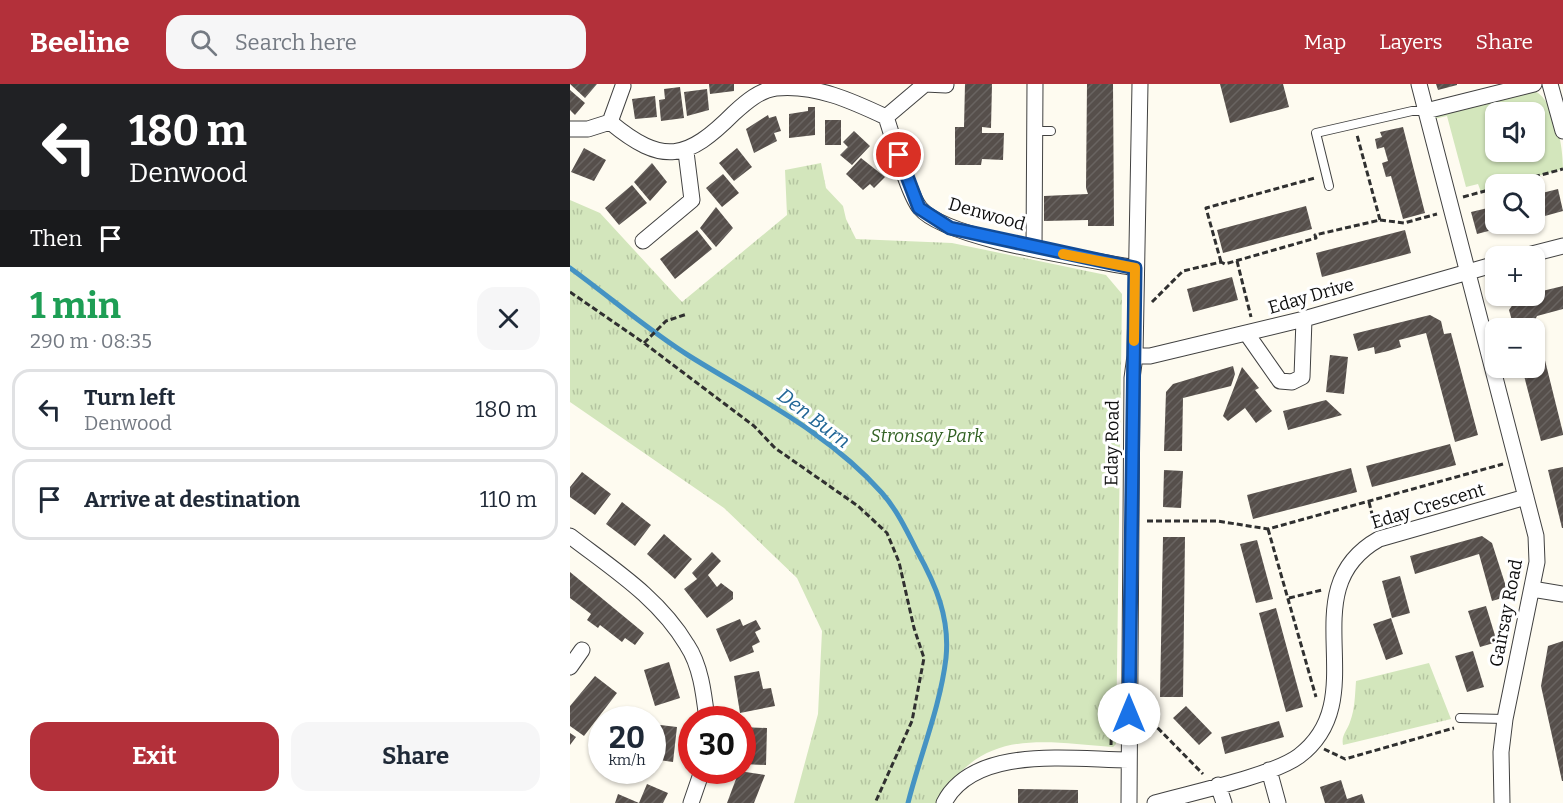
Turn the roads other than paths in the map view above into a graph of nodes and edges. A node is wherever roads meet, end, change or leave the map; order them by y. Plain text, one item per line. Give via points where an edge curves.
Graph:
1 (925, 84) edge
2 (1035, 84) edge
3 (1140, 84) edge
4 (1419, 84) edge
5 (1534, 84) edge
6 (1550, 84) edge
7 (946, 85) edge
8 (623, 86) dead end
9 (1426, 111) junction
10 (886, 117) junction
11 (610, 122) junction
12 (570, 129) edge
13 (1035, 131) junction
14 (1051, 131) dead end
15 (1563, 131) edge
16 (686, 152) junction
17 (1329, 186) dead end
18 (643, 241) dead end
19 (1563, 246) edge
20 (1034, 248) junction
21 (1545, 251) edge
22 (1485, 267) edge
23 (1135, 268) junction
24 (1466, 272) junction
25 (1304, 319) junction
26 (1247, 334) junction
27 (1135, 356) junction
28 (1526, 497) junction
29 (570, 536) edge
30 (1532, 589) junction
31 (1563, 594) edge
32 (582, 650) dead end
33 (571, 664) edge
34 (705, 706) edge
35 (1460, 718) road end
36 (1505, 719) junction
37 (1129, 760) junction
38 (1269, 770) junction
39 (698, 784) edge
40 (1214, 786) junction
41 (691, 803) edge
42 (944, 803) edge
43 (1129, 803) edge
44 (1155, 803) edge
45 (1224, 803) edge
46 (1278, 803) edge
47 (1502, 803) edge

1 - 7 street
1 - 10 street
2 - 13 street
3 - 23 street, Eday Road
4 - 9 street, Gairsay Road
5 - 9 street
6 - 15 street
8 - 11 street
9 - 17 lane via 1316,133
9 - 24 street, Gairsay Road
10 - 16 street via 844,98 805,87 775,88 758,94
10 - 20 street, Denwood via 919,208 950,228
11 - 12 street via 588,129
11 - 16 street via 634,143 662,151
13 - 14 lane
13 - 20 street
16 - 18 street via 692,200
19 - 21 street
20 - 23 street, Denwood
22 - 24 street, Eday Drive
23 - 27 street, Eday Road
24 - 25 street, Eday Drive
24 - 28 street, Gairsay Road
25 - 26 street, Eday Drive
25 - 26 street via 1302,377 1292,382 1280,381
26 - 27 street, Eday Drive
27 - 37 street, Eday Road
28 - 30 street, Gairsay Road via 1536,536
28 - 38 street, Eday Crescent via 1379,538 1363,547 1345,568 1336,592 1330,716 1315,743 1296,758
29 - 34 street via 655,602 688,646
30 - 31 street
30 - 36 street, Gairsay Road
32 - 33 street
35 - 36 lane
36 - 47 street, Gairsay Road
37 - 42 street via 993,763 960,782
37 - 43 street, Eday Road
38 - 40 street, Eday Crescent
38 - 46 street
39 - 41 street
40 - 44 street, Eday Crescent
40 - 45 street

